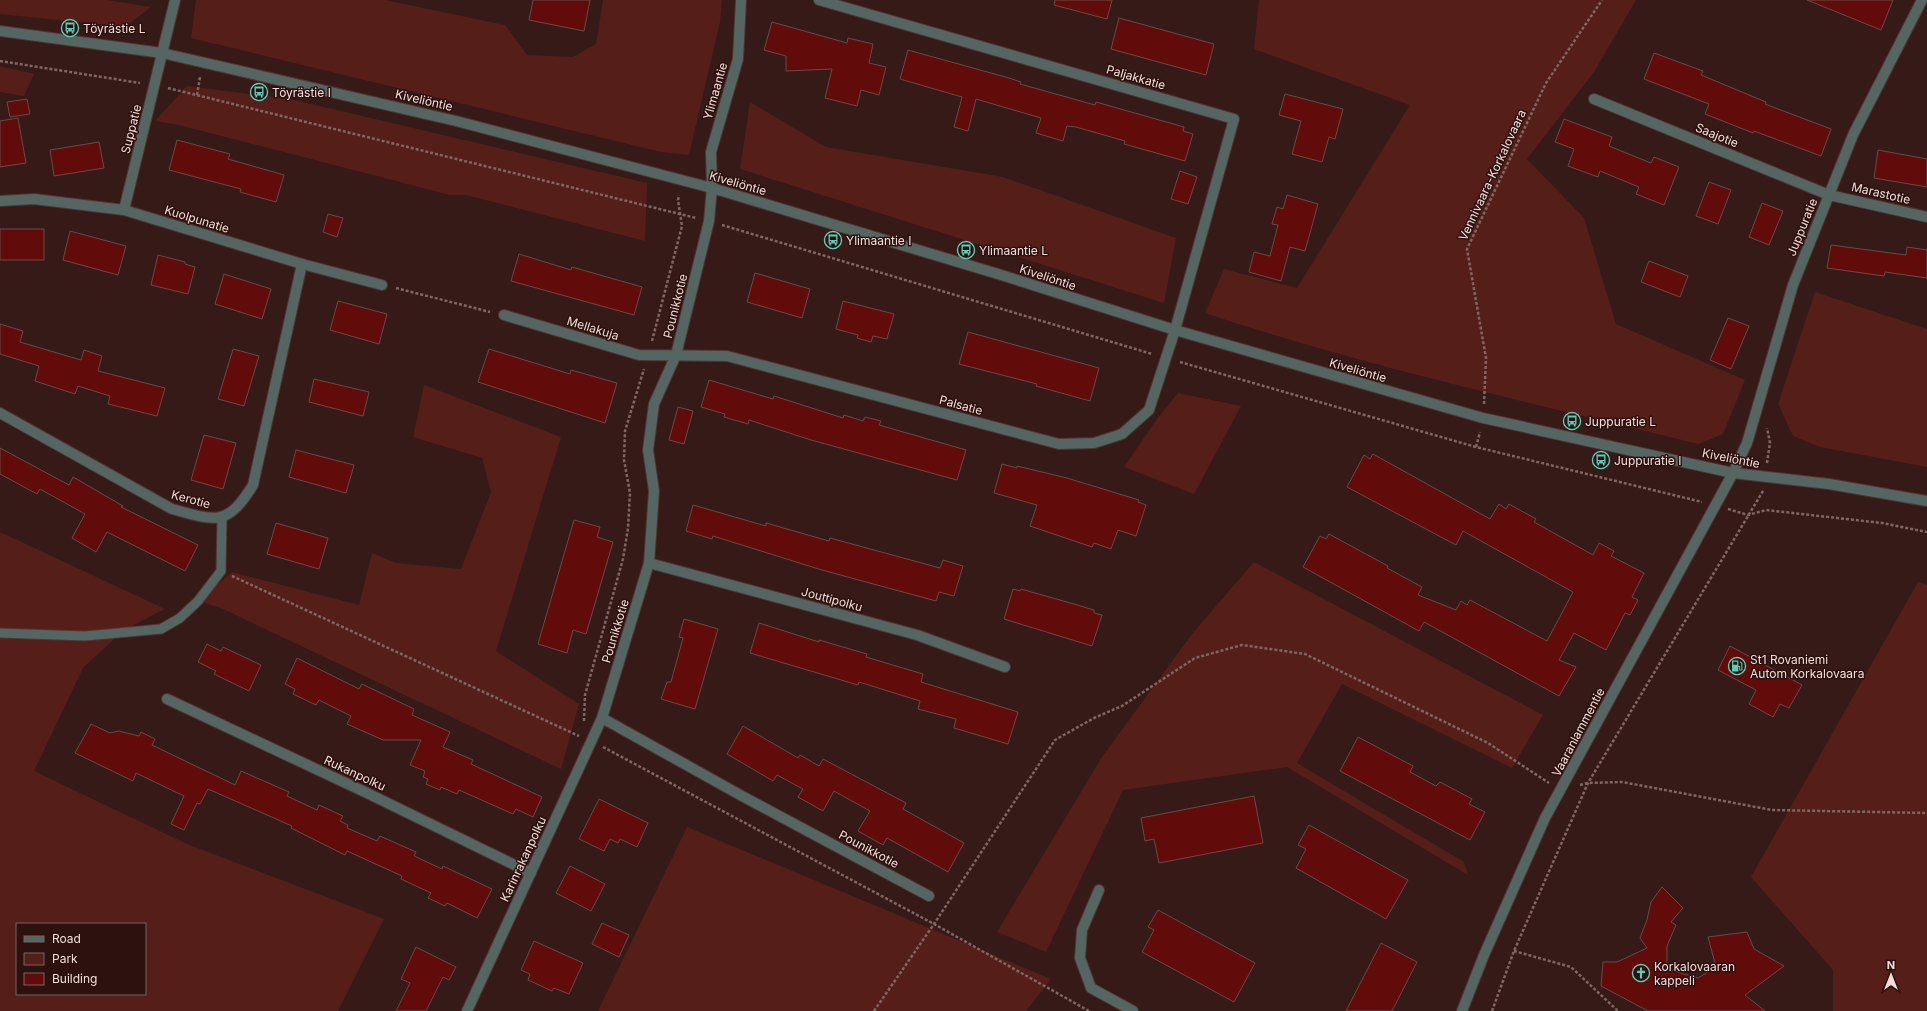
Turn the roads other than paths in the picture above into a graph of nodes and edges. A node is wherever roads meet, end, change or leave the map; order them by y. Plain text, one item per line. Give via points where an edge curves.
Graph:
1 (175, 0) edge
2 (741, 0) edge
3 (819, 0) edge
4 (1922, 0) edge
5 (0, 31) edge
6 (162, 53) junction
7 (1594, 99) dead end
8 (712, 188) junction
9 (1829, 195) junction
10 (0, 201) edge
11 (124, 210) junction
12 (1927, 217) edge
13 (302, 264) junction
14 (382, 285) road end
15 (504, 315) road end
16 (1175, 330) junction
17 (676, 355) junction
18 (0, 413) edge
19 (1733, 473) junction
20 (1927, 501) edge
21 (222, 518) junction
22 (649, 563) junction
23 (0, 633) edge
24 (1005, 667) dead end
25 (167, 699) dead end
26 (602, 718) junction
27 (531, 873) junction
28 (1099, 890) dead end
29 (930, 896) dead end
30 (467, 1011) edge
31 (1133, 1011) edge
32 (1462, 1011) edge

1 - 6 street, Suppatie
2 - 8 street, Ylimaantie via 738,59 711,152
3 - 16 street, Paljakkatie via 1234,119
4 - 9 street, Juppuratie via 1853,135
5 - 6 street, Kiveliöntie
6 - 8 street, Kiveliöntie via 456,121
6 - 11 street, Suppatie
7 - 9 street, Saajotie
8 - 16 street, Kiveliöntie
8 - 17 street, Pounikkotie via 709,221
9 - 12 street, Marastotie
9 - 19 street, Juppuratie via 1793,285 1747,443
10 - 11 street, Kuolpunatie via 34,199
11 - 13 street, Kuolpunatie
13 - 14 street, Kuolpunatie
13 - 21 street, Kerotie via 253,485 241,505
15 - 17 street, Mellakuja via 639,355
16 - 17 street, Palsatie via 1149,410 1122,434 1094,444 1059,444 727,356
16 - 19 street, Kiveliöntie via 1483,418
17 - 22 street, Pounikkotie via 654,404 648,450 654,491
18 - 21 street, Kerotie via 172,510 202,517
19 - 20 street, Kiveliöntie via 1829,484
19 - 32 street, Vaaranlammentie via 1545,818 1484,954
21 - 23 lane via 221,571 198,602 180,618 161,629 85,636
22 - 24 street, Jouttipolku via 917,635
22 - 26 street, Pounikkotie
25 - 27 street, Rukanpolku
26 - 27 street, Karinrakanpolku via 587,740
26 - 29 street, Pounikkotie
27 - 30 street, Karinrakanpolku
28 - 31 street via 1082,930 1080,958 1091,988

